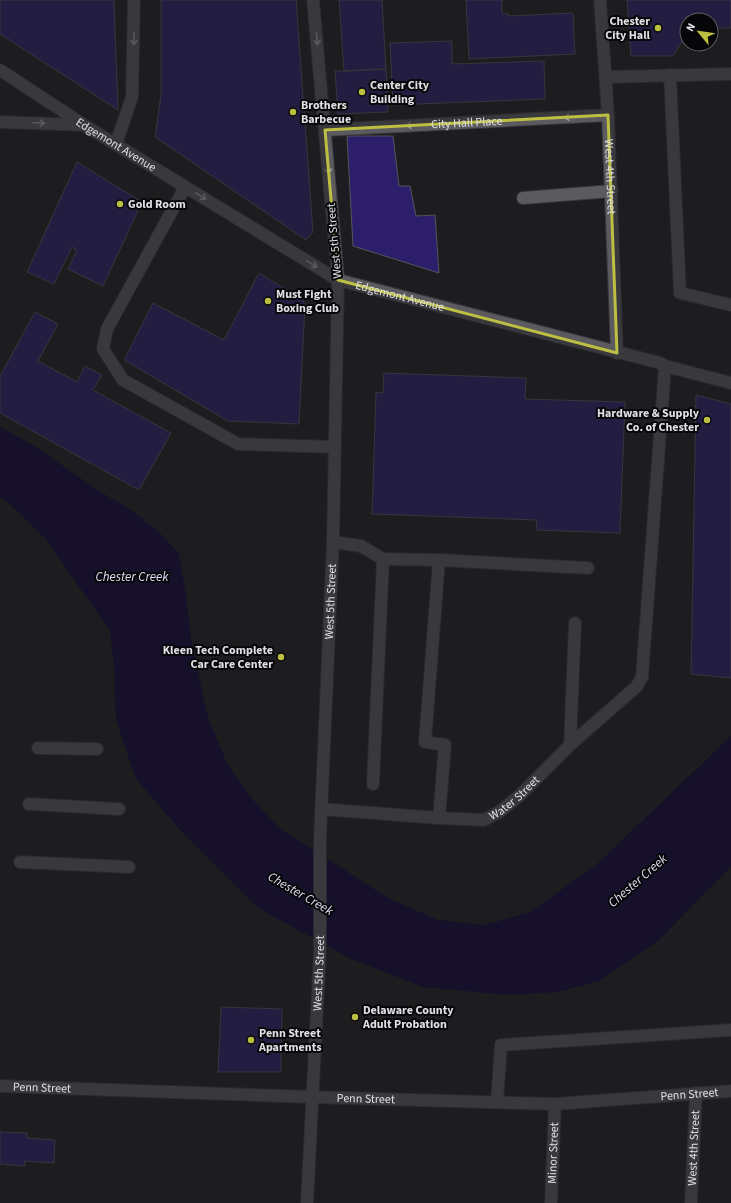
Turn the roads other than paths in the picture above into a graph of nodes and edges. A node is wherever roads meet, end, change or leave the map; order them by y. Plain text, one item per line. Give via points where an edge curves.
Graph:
1 (134, 0) edge
2 (313, 0) edge
3 (600, 0) edge
4 (0, 70) edge
5 (731, 74) edge
6 (670, 76) junction
7 (606, 77) junction
8 (608, 115) junction
9 (0, 122) edge
10 (84, 125) junction
11 (325, 130) junction
12 (116, 144) junction
13 (185, 187) junction
14 (612, 191) junction
15 (523, 198) dead end
16 (338, 280) junction
17 (731, 305) edge
18 (617, 353) junction
19 (665, 366) junction
20 (731, 383) edge
21 (335, 447) junction
22 (333, 542) junction
23 (383, 559) junction
24 (439, 560) junction
25 (588, 568) dead end
26 (575, 623) dead end
27 (570, 745) junction
28 (38, 748) dead end
29 (97, 749) dead end
30 (373, 784) dead end
31 (29, 804) dead end
32 (119, 809) dead end
33 (322, 810) junction
34 (439, 818) junction
35 (20, 862) dead end
36 (128, 867) dead end
37 (731, 1030) edge
38 (0, 1086) edge
39 (731, 1091) edge
40 (696, 1093) junction
41 (312, 1097) junction
42 (497, 1102) junction
43 (555, 1104) junction
44 (307, 1203) edge
45 (551, 1203) edge
46 (691, 1203) edge

1 -> 12 street via 132,97
2 -> 11 street, West 5th Street
3 - 7 street, West 4th Street
4 - 10 street, Edgemont Avenue
5 - 6 street
6 - 7 street
6 - 17 street via 680,294
7 - 8 street, West 4th Street
8 -> 11 street, City Hall Place
8 - 14 street, West 4th Street
9 -> 10 street
10 - 12 street, Edgemont Avenue
11 -> 16 street, West 5th Street
12 - 13 street, Edgemont Avenue
13 -> 16 street, Edgemont Avenue
13 - 21 street via 107,329 103,349 123,380 238,444
14 - 15 street
14 - 18 street, West 4th Street
16 - 18 street, Edgemont Avenue
16 - 21 street, West 5th Street
18 - 19 street, Edgemont Avenue
19 - 20 street, Edgemont Avenue
19 - 27 street, Water Street via 642,677 637,686
21 - 22 street, West 5th Street
22 - 23 street via 361,546
22 - 33 street, West 5th Street
23 - 24 street
23 - 30 street
24 - 25 street
24 - 34 street via 426,742 445,745
26 - 27 street
27 - 34 street, Water Street via 519,796 499,812 484,820
28 - 29 street
31 - 32 street
33 - 34 street, Water Street
33 - 41 street, West 5th Street via 320,951
35 - 36 street
37 - 42 street via 501,1044
38 - 41 street, Penn Street
39 - 40 street, Penn Street
40 - 43 street, Penn Street
40 - 46 street, West 4th Street
41 - 42 street, Penn Street
41 - 44 street, West 5th Street
42 - 43 street, Penn Street
43 - 45 street, Minor Street

